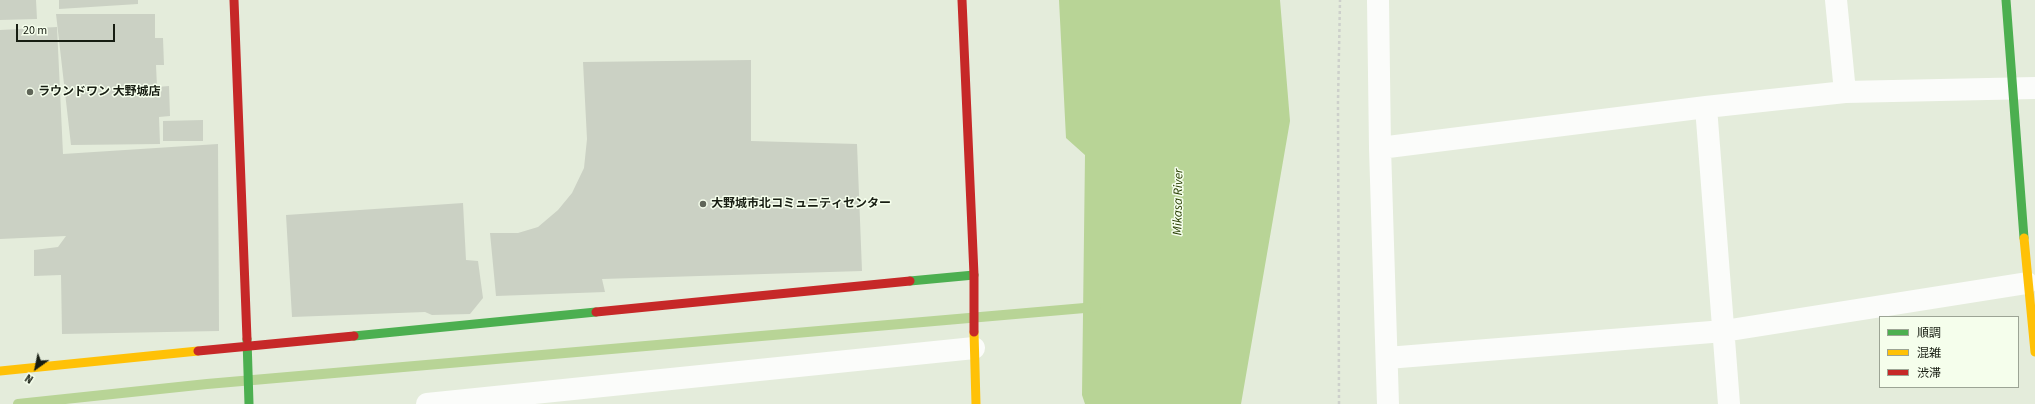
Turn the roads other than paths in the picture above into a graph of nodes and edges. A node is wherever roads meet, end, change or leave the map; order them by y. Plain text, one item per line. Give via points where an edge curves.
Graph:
1 (234, 0) edge
2 (962, 0) edge
3 (1378, 0) edge
4 (1836, 0) edge
5 (2006, 0) edge
6 (2035, 88) edge
7 (2013, 90) junction
8 (1845, 92) junction
9 (1706, 107) junction
10 (1380, 148) junction
11 (974, 275) junction
12 (2027, 284) junction
13 (1724, 331) junction
14 (246, 346) junction
15 (974, 348) junction
16 (2035, 352) edge
17 (1387, 358) junction
18 (0, 371) edge
19 (249, 404) edge
20 (427, 404) edge
21 (976, 404) edge
22 (1388, 404) edge
23 (1729, 404) edge

1 - 14 street
2 - 11 street
3 - 10 street
4 - 8 street
5 - 7 street
6 - 7 street
7 - 8 street
7 - 12 street
8 - 9 street
9 - 10 street
9 - 13 street
10 - 17 street
11 - 14 street
11 - 15 street
12 - 13 street
12 - 16 street
13 - 17 street
13 - 23 street
14 - 18 street
14 - 19 street
15 - 20 street
15 - 21 street
17 - 22 street

